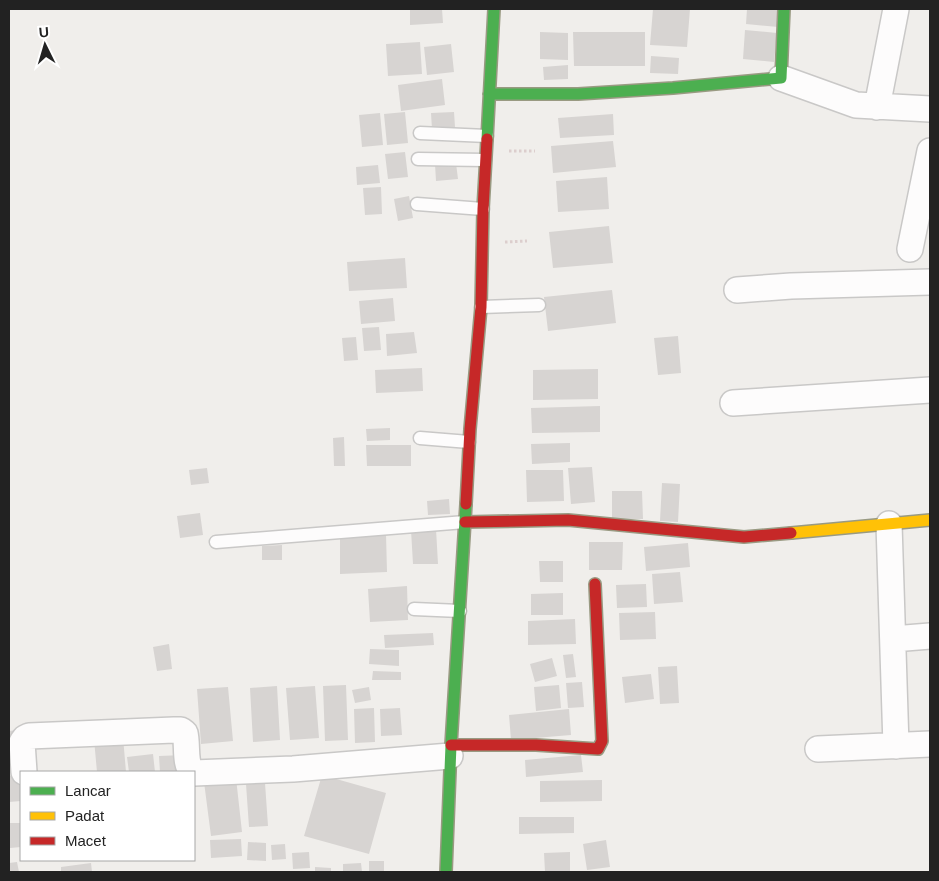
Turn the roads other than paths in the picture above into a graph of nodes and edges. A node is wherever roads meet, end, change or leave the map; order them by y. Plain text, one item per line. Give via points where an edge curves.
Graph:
1 (494, 9) edge
2 (784, 9) edge
3 (896, 9) edge
4 (781, 78) junction
5 (489, 94) junction
6 (877, 107) junction
7 (930, 110) edge
8 (420, 133) dead end
9 (487, 136) junction
10 (930, 151) edge
11 (418, 160) dead end
12 (486, 160) junction
13 (417, 204) dead end
14 (483, 209) junction
15 (910, 248) dead end
16 (930, 282) edge
17 (737, 290) dead end
18 (539, 305) dead end
19 (481, 307) junction
20 (930, 390) edge
21 (734, 403) dead end
22 (420, 438) dead end
23 (469, 442) junction
24 (930, 520) edge
25 (465, 522) junction
26 (889, 524) junction
27 (216, 542) dead end
28 (595, 584) dead end
29 (414, 609) dead end
30 (460, 612) junction
31 (930, 636) edge
32 (893, 639) junction
33 (930, 744) edge
34 (896, 746) junction
35 (818, 749) dead end
36 (451, 750) junction
37 (24, 771) edge
38 (191, 771) edge
39 (195, 774) edge
40 (446, 872) edge

1 - 5 main road
2 - 4 main road
3 - 6 street
4 - 5 main road via 578,94
4 - 6 street via 856,105
5 - 9 main road
6 - 7 street
8 - 9 lane
9 - 12 main road
10 - 15 street
11 - 12 lane
12 - 14 main road
13 - 14 lane
14 - 19 main road
16 - 17 street
18 - 19 lane
19 - 23 main road
20 - 21 street
22 - 23 lane
23 - 25 main road
24 - 26 main road
25 - 26 main road via 568,520 744,537
25 - 27 lane
25 - 30 main road
26 - 32 street
28 - 36 main road via 602,741 598,749 536,745
29 - 30 lane
30 - 36 main road
31 - 32 street
32 - 34 street
33 - 34 street
34 - 35 street
36 - 39 street via 293,769
36 - 40 main road
37 - 38 street via 22,742 29,736 181,730 186,738 188,767

